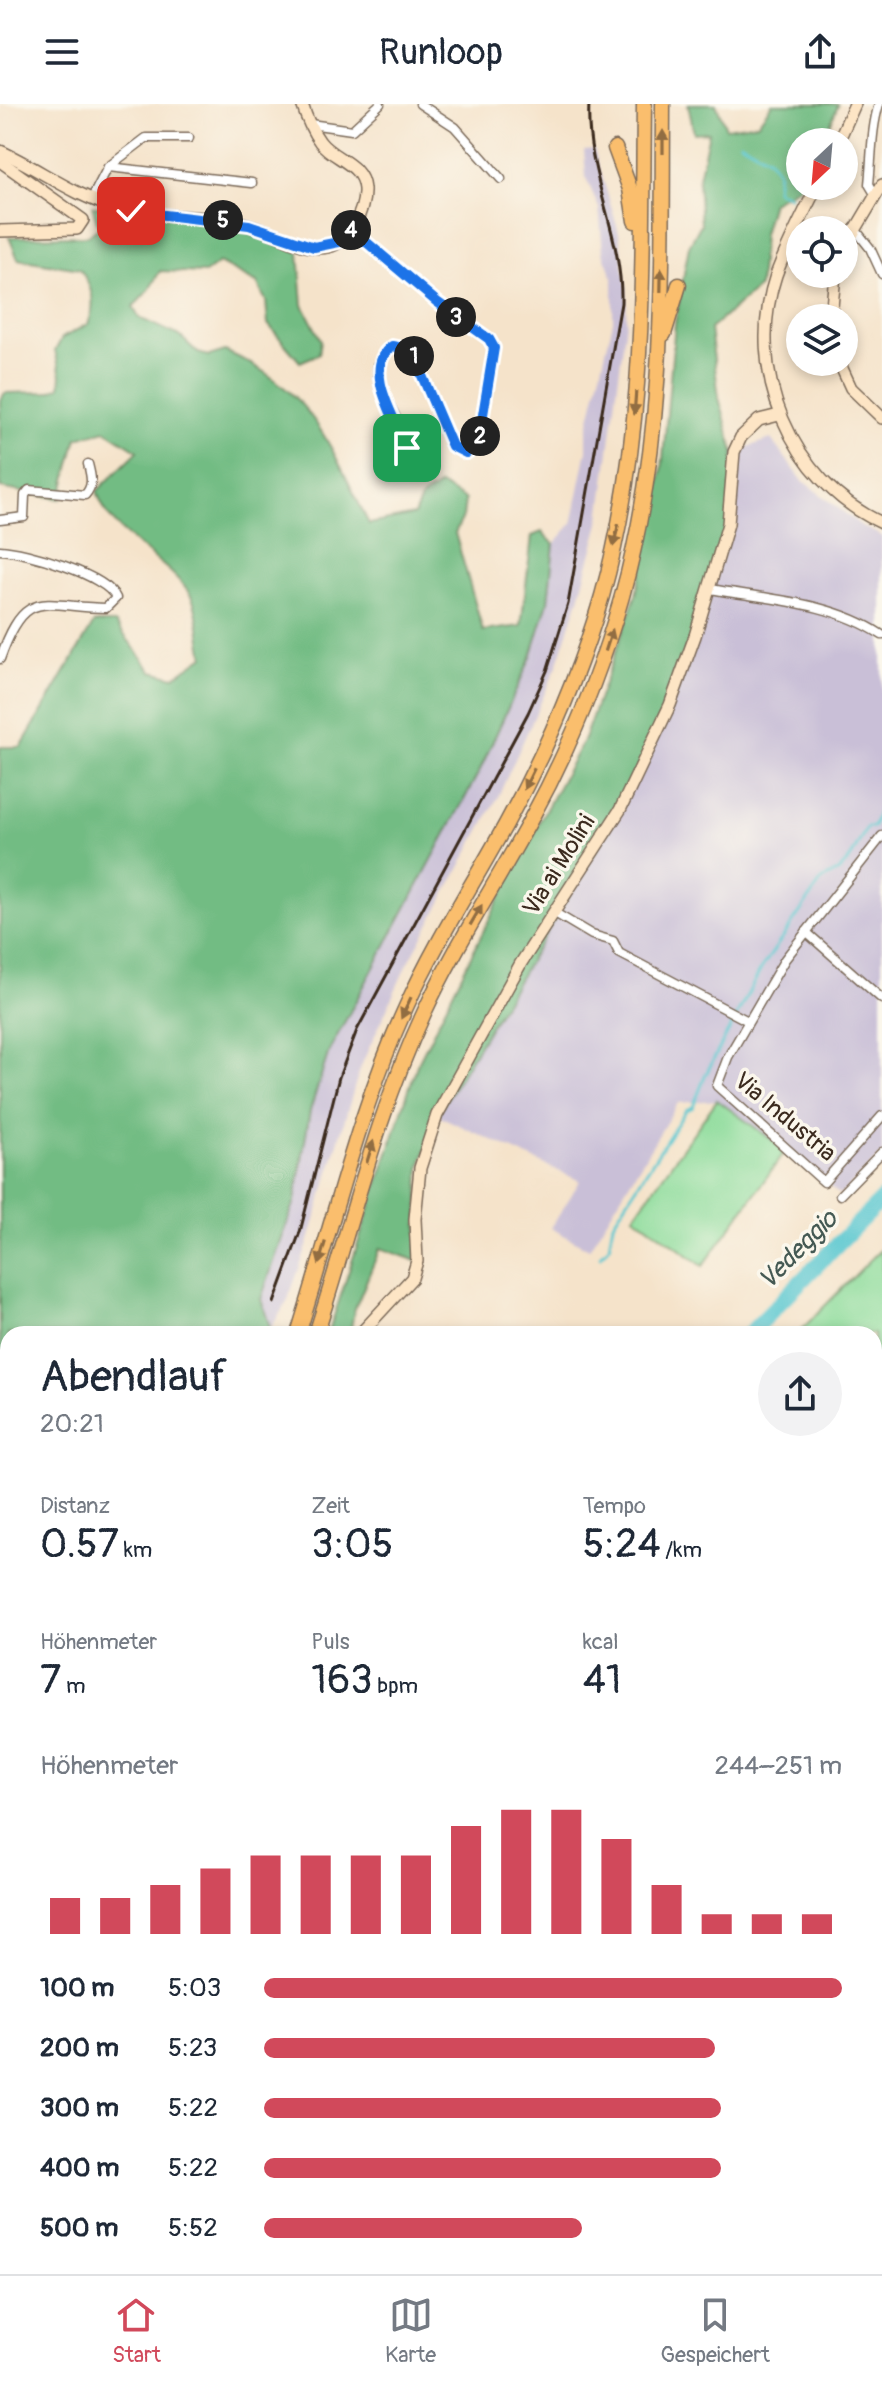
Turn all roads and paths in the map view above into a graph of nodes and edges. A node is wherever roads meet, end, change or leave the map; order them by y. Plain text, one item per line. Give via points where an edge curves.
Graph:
1 (302, 104) edge
2 (380, 104) edge
3 (420, 104) edge
4 (644, 104) edge
5 (663, 104) edge
6 (855, 104) edge
7 (879, 104) edge
8 (310, 124) junction
9 (844, 128) edge
10 (189, 138) dead end
11 (615, 148) dead end
12 (0, 151) edge
13 (0, 161) edge
14 (108, 167) junction
15 (501, 179) dead end
16 (252, 183) dead end
17 (879, 189) edge
18 (92, 198) junction
19 (811, 200) edge
20 (858, 222) edge
21 (351, 229) junction
22 (0, 231) edge
23 (858, 233) edge
24 (882, 274) edge
25 (641, 281) junction
26 (679, 285) dead end
27 (659, 357) junction
28 (846, 376) edge
29 (779, 415) junction
30 (882, 418) edge
31 (403, 462) dead end
32 (88, 464) dead end
33 (0, 520) edge
34 (882, 523) edge
35 (0, 550) edge
36 (710, 589) junction
37 (882, 635) edge
38 (0, 659) edge
39 (882, 836) edge
40 (555, 913) junction
41 (806, 932) junction
42 (882, 999) edge
43 (748, 1021) junction
44 (882, 1116) edge
45 (882, 1152) edge
46 (840, 1195) dead end
47 (300, 1326) edge
48 (318, 1326) edge
49 (367, 1326) edge

1 - 8 street
2 - 8 street via 352,130
3 - 15 street via 455,127
4 - 25 highway
27 -> 5 highway
6 - 9 street
7 - 17 street via 869,184
8 - 21 street via 330,153 362,177 362,209
10 - 14 street via 146,138
11 - 25 highway via 632,199
12 - 18 street
13 - 22 street via 83,223 77,229
14 - 16 street
14 - 18 street
17 - 20 street
18 - 21 street via 131,211 249,225 314,247 339,242
19 - 29 street via 776,276 767,314 767,356
21 - 31 street via 494,348 478,445 466,453 452,446 414,357 392,346 382,353 378,376 407,448
23 - 24 street
25 -> 47 highway via 630,458 594,621 543,750 431,957 387,1051
26 - 27 highway
48 -> 27 highway via 401,1063 446,969 532,817 607,647 637,535
28 - 30 street via 856,394
29 - 34 street via 823,482
29 - 36 street, Via ai Molini via 749,426 734,452 728,524
32 - 33 street via 91,489 85,495 29,490 24,517
35 - 38 street via 44,559 107,587 116,598 106,608 60,602 24,614 13,624
36 - 37 street via 823,609
36 - 40 street, Via ai Molini via 670,705 639,771
39 - 41 street, Via Industria
40 - 43 street
40 - 49 street, Via ai Molini via 521,963 437,1115 420,1168 412,1278
41 - 42 street
41 - 43 street, Via Industria
43 - 44 street, Via Industria via 717,1086 824,1182
45 - 46 street

